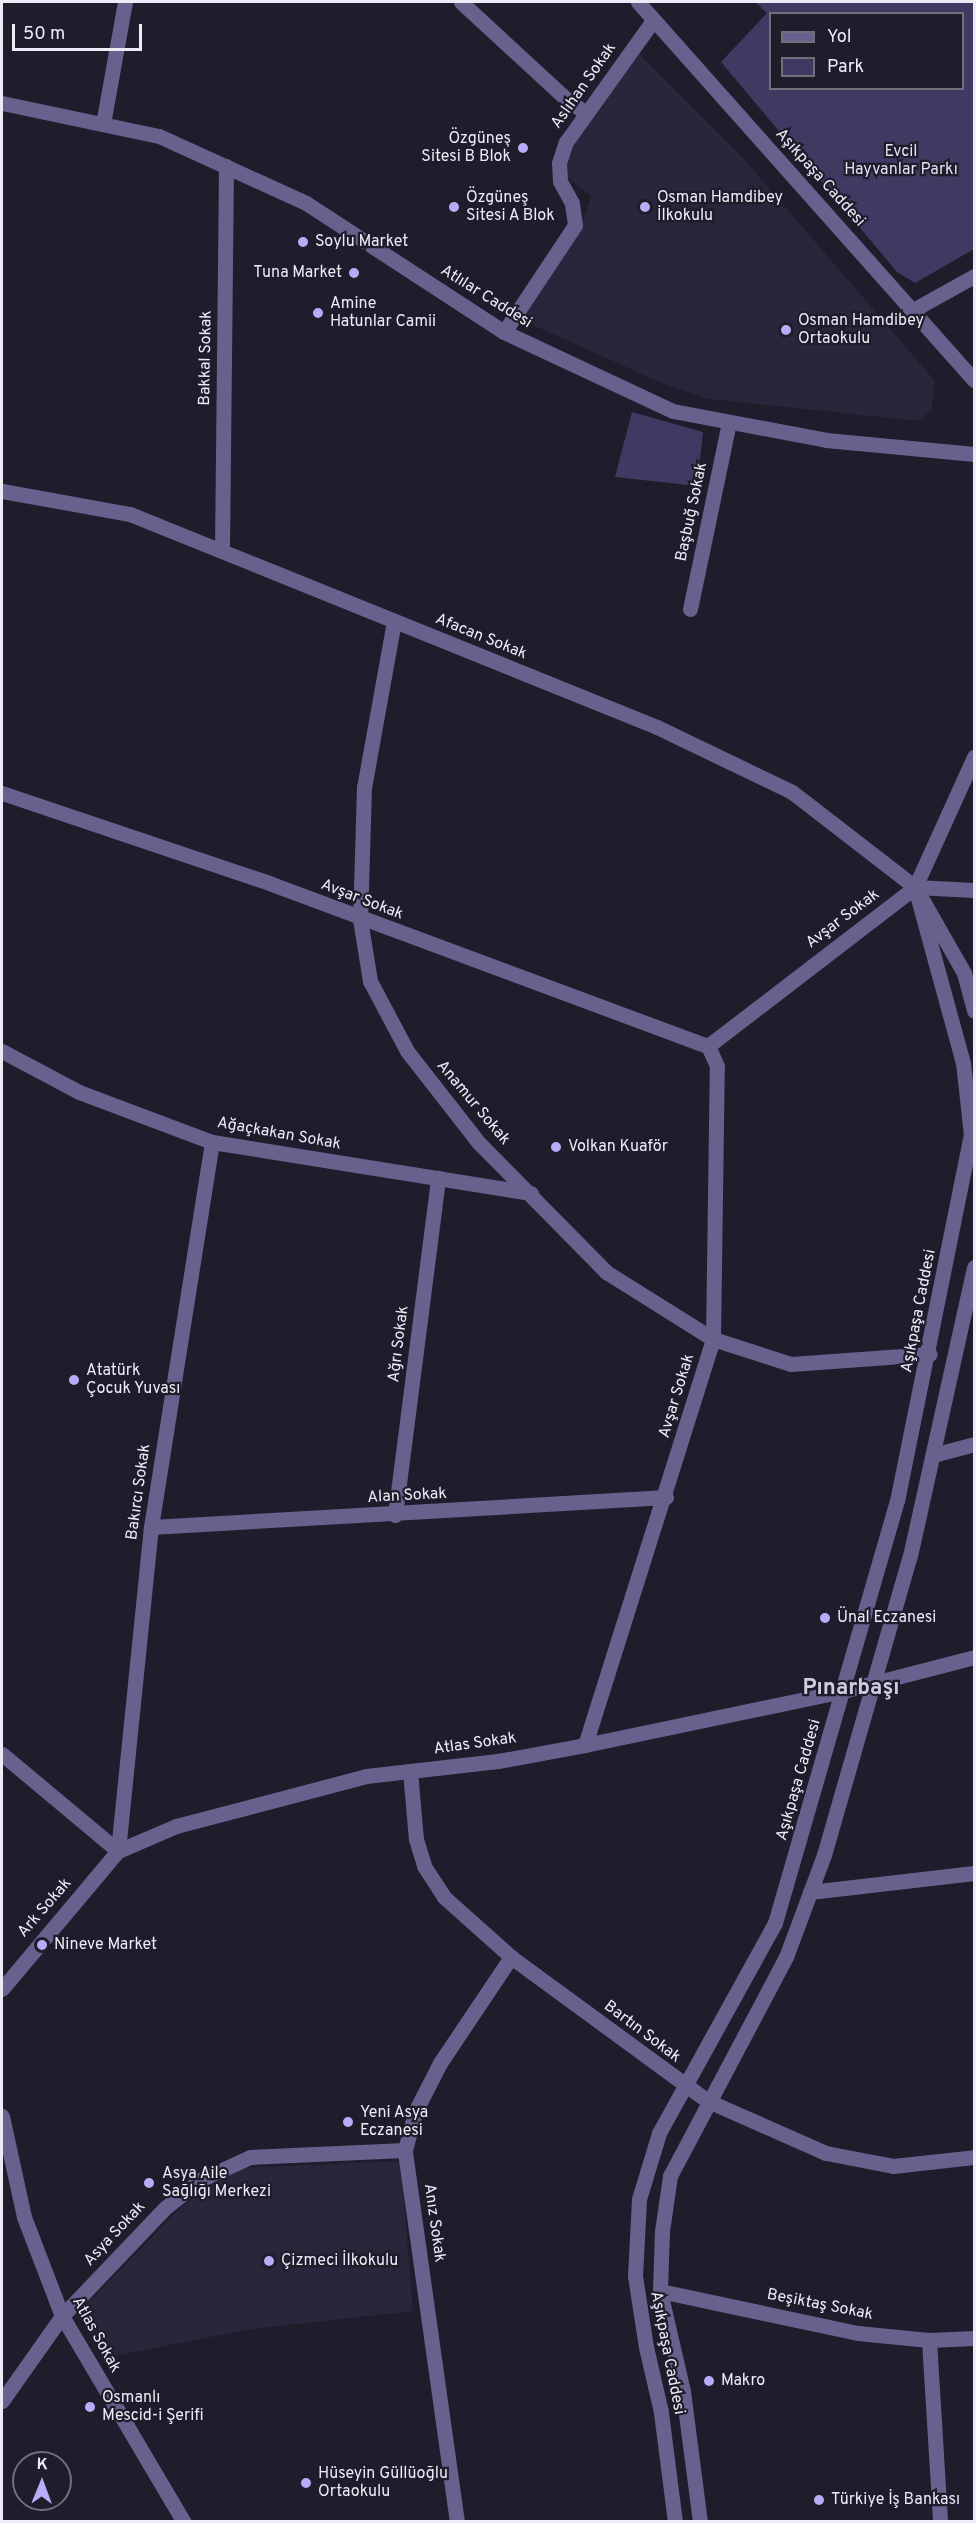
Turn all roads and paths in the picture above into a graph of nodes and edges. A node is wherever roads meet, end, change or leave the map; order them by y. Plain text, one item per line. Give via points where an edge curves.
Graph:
1 (125, 2) edge
2 (461, 2) edge
3 (638, 2) edge
4 (652, 22) junction
5 (2, 103) edge
6 (586, 113) junction
7 (103, 124) junction
8 (226, 166) junction
9 (975, 276) edge
10 (913, 310) junction
11 (504, 332) junction
12 (975, 380) edge
13 (729, 422) junction
14 (975, 454) edge
15 (2, 491) edge
16 (222, 550) junction
17 (690, 609) dead end
18 (394, 621) junction
19 (975, 757) edge
20 (2, 793) edge
21 (915, 887) junction
22 (975, 890) edge
23 (360, 919) junction
24 (975, 1011) edge
25 (708, 1046) junction
26 (2, 1051) edge
27 (212, 1142) junction
28 (438, 1178) junction
29 (531, 1193) junction
30 (975, 1267) edge
31 (713, 1338) junction
32 (930, 1354) junction
33 (975, 1444) edge
34 (933, 1455) junction
35 (666, 1497) junction
36 (395, 1515) junction
37 (151, 1527) junction
38 (975, 1657) edge
39 (874, 1684) junction
40 (843, 1691) junction
41 (585, 1745) junction
42 (2, 1754) edge
43 (410, 1771) junction
44 (118, 1851) junction
45 (975, 1873) edge
46 (810, 1892) junction
47 (511, 1957) junction
48 (2, 1989) edge
49 (686, 2086) junction
50 (708, 2101) junction
51 (2, 2116) edge
52 (405, 2150) junction
53 (975, 2157) edge
54 (660, 2290) junction
55 (62, 2316) junction
56 (975, 2338) edge
57 (929, 2340) junction
58 (2, 2401) edge
59 (184, 2522) edge
60 (457, 2522) edge
61 (675, 2522) edge
62 (700, 2522) edge
63 (940, 2522) edge

1 - 7 street
2 - 6 street
3 - 4 street, Aşıkpaşa Caddesi
4 - 6 street, Aslıhan Sokak
4 - 10 street, Aşıkpaşa Caddesi
5 - 7 street, Atlılar Caddesi
6 - 11 street, Aslıhan Sokak via 566,142 559,163 560,181 572,202 575,225
7 - 8 street, Atlılar Caddesi via 159,136
8 - 11 street, Atlılar Caddesi via 306,202
8 - 16 street, Bakkal Sokak
9 - 10 street
10 - 12 street, Aşıkpaşa Caddesi
11 - 13 street, Atlılar Caddesi via 673,411
13 - 14 street, Atlılar Caddesi via 826,440
13 - 17 street, Başbuğ Sokak
15 - 16 street, Afacan Sokak via 130,514
16 - 18 street, Afacan Sokak
18 - 21 street, Afacan Sokak via 657,728 792,792
18 - 23 street, Anamur Sokak via 364,787
19 - 21 street
20 - 23 street, Avşar Sokak via 269,883
21 - 22 street
21 - 24 street via 964,973
21 - 25 street, Avşar Sokak
21 - 32 street, Aşıkpaşa Caddesi via 963,1064 971,1135
23 - 25 street, Avşar Sokak
23 - 29 street, Anamur Sokak via 370,981 407,1051 479,1143
25 - 31 street, Avşar Sokak via 717,1066
26 - 27 street, Ağaçkakan Sokak via 79,1092
27 - 28 street, Ağaçkakan Sokak
27 - 37 street, Bakırcı Sokak
28 - 29 street, Ağaçkakan Sokak
28 - 36 street, Ağrı Sokak
29 - 31 street, Anamur Sokak via 606,1272
30 - 34 street, Aşıkpaşa Caddesi
31 - 32 street, Anamur Sokak via 791,1364
31 - 35 street, Avşar Sokak
32 - 40 street, Aşıkpaşa Caddesi via 897,1501
33 - 34 street
34 - 39 street, Aşıkpaşa Caddesi
35 - 36 street, Alan Sokak
35 - 41 street, Avşar Sokak
36 - 37 street, Alan Sokak
37 - 44 street, Bakırcı Sokak
38 - 39 street, Atlas Sokak
39 - 40 street, Atlas Sokak
39 - 46 street, Aşıkpaşa Caddesi
40 - 41 street, Atlas Sokak
40 - 49 street, Aşıkpaşa Caddesi via 775,1923
41 - 43 street, Atlas Sokak via 498,1761
42 - 44 street
43 - 44 street, Atlas Sokak via 366,1776 273,1798 176,1826
43 - 47 street, Bartın Sokak via 416,1839 424,1866 444,1897
44 - 48 street, Ark Sokak
45 - 46 street
46 - 50 street, Aşıkpaşa Caddesi via 786,1957
47 - 49 street, Bartın Sokak
47 - 52 street, Anız Sokak via 440,2063 415,2112
49 - 50 street, Bartın Sokak
49 - 61 street, Aşıkpaşa Caddesi via 659,2133 639,2199 635,2276 661,2412
50 - 53 street, Bartın Sokak via 826,2153 893,2166
50 - 54 street, Aşıkpaşa Caddesi via 670,2176 662,2231
51 - 55 street, Atlas Sokak via 24,2217
52 - 55 street, Asya Sokak via 249,2157 200,2180 165,2208
52 - 60 street, Anız Sokak
54 - 57 street, Beşiktaş Sokak via 858,2333
54 - 62 street, Aşıkpaşa Caddesi via 683,2391
55 - 58 street, Asya Sokak
55 - 59 street, Atlas Sokak
56 - 57 street, Beşiktaş Sokak
57 - 63 street

